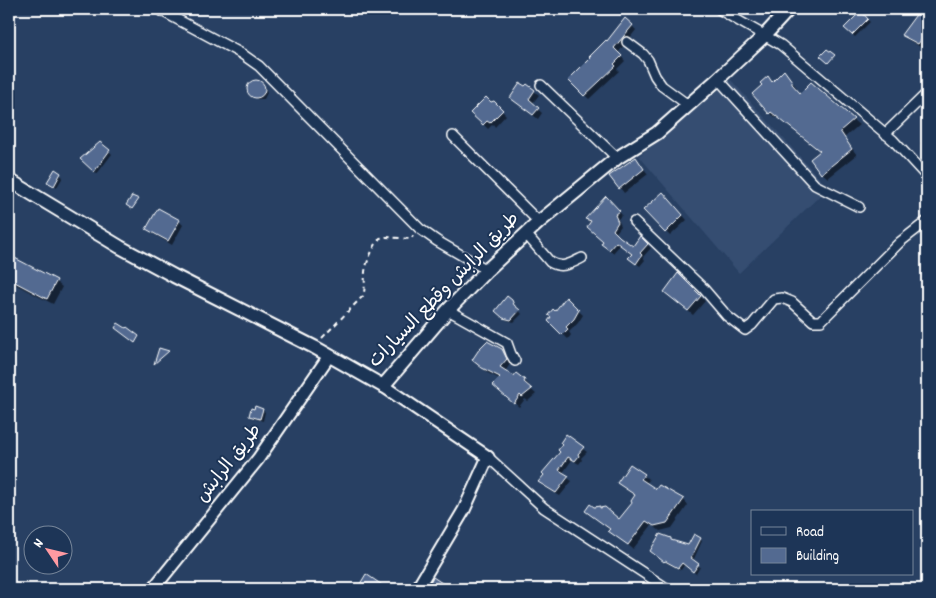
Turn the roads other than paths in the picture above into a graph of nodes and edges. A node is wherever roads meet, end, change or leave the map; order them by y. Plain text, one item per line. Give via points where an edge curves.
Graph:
1 (158, 9) edge
2 (719, 9) edge
3 (789, 9) edge
4 (765, 34) junction
5 (627, 42) dead end
6 (718, 79) junction
7 (541, 85) dead end
8 (927, 94) edge
9 (688, 106) junction
10 (885, 134) junction
11 (453, 136) dead end
12 (617, 158) junction
13 (927, 177) edge
14 (9, 180) edge
15 (859, 207) dead end
16 (927, 221) edge
17 (539, 222) junction
18 (634, 222) dead end
19 (526, 234) junction
20 (582, 258) dead end
21 (487, 270) junction
22 (448, 310) junction
23 (329, 356) junction
24 (515, 361) dead end
25 (383, 386) junction
26 (488, 457) junction
27 (153, 589) edge
28 (417, 589) edge
29 (668, 589) edge

1 - 21 street via 259,66 420,229
2 - 4 street
3 - 4 main road, طريق الرابش وقطع السيارات
4 - 6 main road, طريق الرابش وقطع السيارات
4 - 10 street
5 - 9 street via 648,60 662,86
6 - 9 main road, طريق الرابش وقطع السيارات
6 - 15 street via 814,185
7 - 12 street
8 - 10 street
9 - 12 main road, طريق الرابش وقطع السيارات via 658,133
10 - 13 street
11 - 17 street
12 - 17 main road, طريق الرابش وقطع السيارات
14 - 23 main road, طريق الرابش وقطع السيارات via 134,254
16 - 18 street via 900,242 821,321 813,321 792,302 782,298 774,300 745,330 729,318 703,288
17 - 19 main road, طريق الرابش وقطع السيارات
19 - 20 street via 555,265 568,265
19 - 21 main road, طريق الرابش وقطع السيارات
21 - 22 main road, طريق الرابش وقطع السيارات
22 - 24 street via 507,343
22 - 25 main road, طريق الرابش وقطع السيارات
23 - 25 main road, طريق الرابش وقطع السيارات
23 - 27 street, طريق الرابش via 258,459
25 - 26 street
26 - 28 street via 464,510
26 - 29 street via 544,508

